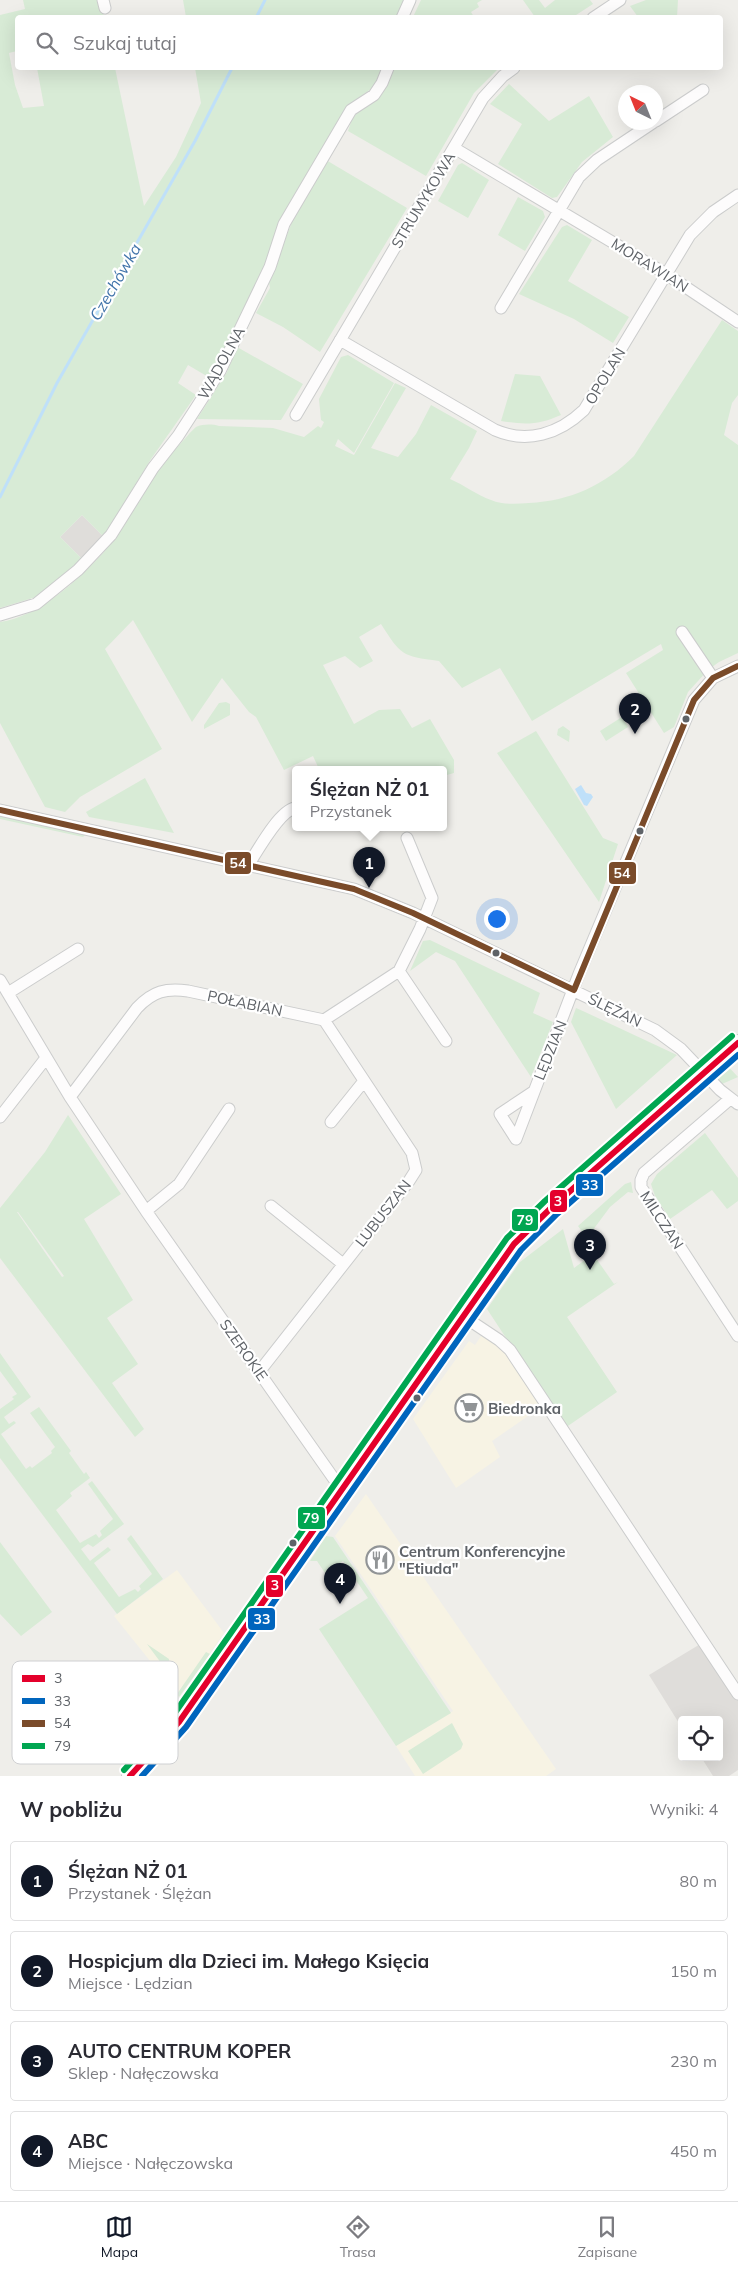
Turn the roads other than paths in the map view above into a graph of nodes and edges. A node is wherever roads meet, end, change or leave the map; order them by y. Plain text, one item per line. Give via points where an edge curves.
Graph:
1 (410, 0) edge
2 (620, 0) edge
3 (403, 15) edge
4 (598, 15) edge
5 (387, 70) edge
6 (511, 70) edge
7 (703, 90) dead end
8 (663, 116) edge
9 (642, 130) edge
10 (454, 148) junction
11 (738, 195) edge
12 (559, 211) junction
13 (666, 274) junction
14 (501, 308) dead end
15 (738, 322) edge
16 (340, 340) junction
17 (296, 415) dead end
18 (0, 615) edge
19 (682, 632) dead end
20 (738, 666) edge
21 (713, 678) junction
22 (292, 808) edge
23 (0, 810) edge
24 (407, 838) dead end
25 (249, 864) junction
26 (425, 919) junction
27 (78, 949) dead end
28 (399, 971) junction
29 (0, 980) edge
30 (574, 990) junction
31 (8, 993) junction
32 (324, 1020) junction
33 (446, 1041) dead end
34 (738, 1043) edge
35 (46, 1058) junction
36 (705, 1072) junction
37 (364, 1081) junction
38 (533, 1092) junction
39 (70, 1097) junction
40 (734, 1102) edge
41 (229, 1108) dead end
42 (0, 1117) edge
43 (331, 1122) dead end
44 (271, 1206) dead end
45 (146, 1211) junction
46 (343, 1264) junction
47 (463, 1316) junction
48 (734, 1321) edge
49 (738, 1336) edge
50 (259, 1372) junction
51 (344, 1488) junction
52 (738, 1694) edge
53 (178, 1723) edge
54 (141, 1764) edge
55 (130, 1776) edge

1 - 3 street
2 - 4 street
5 - 18 street, WĄDOLNA via 374,95 351,110 284,224 270,268 220,371 111,535 78,570 36,604
6 - 10 street, STRUMYKOWA via 483,98
7 - 8 street
9 - 12 street via 590,165
10 - 12 street, MORAWIAN
10 - 16 street, STRUMYKOWA
11 - 13 street, OPOLAN via 697,226
12 - 13 street, MORAWIAN
12 - 14 street
13 - 15 street, MORAWIAN
13 - 16 street, OPOLAN via 584,410 566,426 549,433 521,436 494,430
16 - 17 street, STRUMYKOWA
19 - 21 street
20 - 21 street, LĘDZIAN
21 - 30 street, LĘDZIAN via 694,700
22 - 25 street via 281,816
23 - 25 street, ŚLĘŻAN
24 - 26 street via 432,893 432,903
25 - 26 street, ŚLĘŻAN via 354,889
26 - 28 street
26 - 30 street, ŚLĘŻAN
27 - 31 street
28 - 32 street
28 - 33 street
29 - 31 street, SZEROKIE
30 - 36 street, ŚLĘŻAN via 660,1033
30 - 38 street, LĘDZIAN
31 - 35 street, SZEROKIE
32 - 37 street, LUBUSZAN
32 - 39 street, POŁABIAN via 188,991 158,991 137,1008
34 - 36 main road
35 - 39 street, SZEROKIE
35 - 42 street
36 - 40 street, ŚLĘŻAN
36 - 47 main road via 531,1227 506,1255
37 - 43 street
37 - 46 street, LUBUSZAN via 412,1154 416,1170
38 - 38 street, LĘDZIAN via 500,1114 516,1139
39 - 45 street, SZEROKIE
40 - 48 street, MILCZAN via 644,1173 641,1180 641,1187
41 - 45 street via 179,1184
44 - 46 street
45 - 50 street, SZEROKIE
46 - 50 street, LUBUSZAN
47 - 51 main road
47 - 52 street via 510,1350
48 - 49 street, MILCZAN
50 - 51 street, SZEROKIE via 332,1476
51 - 53 main road
54 - 55 main road

